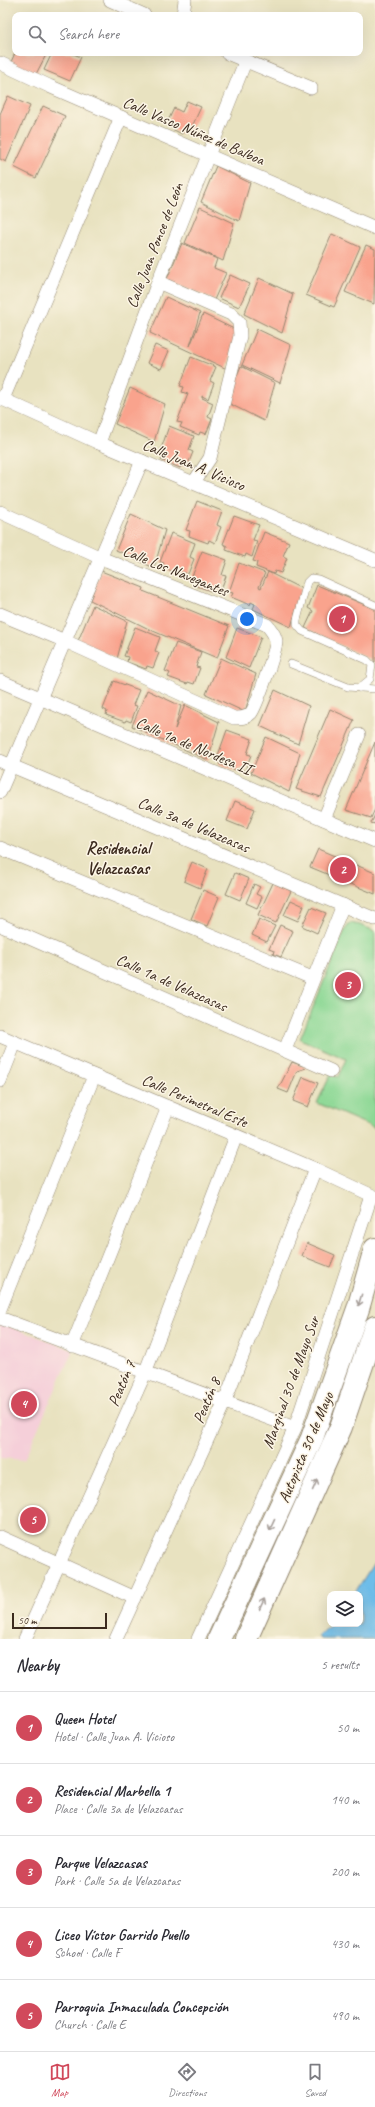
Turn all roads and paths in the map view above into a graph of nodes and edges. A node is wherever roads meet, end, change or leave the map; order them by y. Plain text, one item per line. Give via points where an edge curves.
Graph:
1 (110, 0) edge
2 (185, 0) edge
3 (137, 12) edge
4 (183, 12) edge
5 (233, 56) edge
6 (245, 62) junction
7 (0, 63) edge
8 (311, 88) dead end
9 (121, 117) junction
10 (208, 155) junction
11 (375, 228) edge
12 (158, 282) junction
13 (1, 399) edge
14 (99, 443) junction
15 (142, 461) junction
16 (194, 482) junction
17 (0, 512) edge
18 (101, 558) junction
19 (375, 560) edge
20 (375, 605) edge
21 (0, 614) edge
22 (65, 641) junction
23 (291, 664) dead end
24 (0, 681) edge
25 (359, 688) junction
26 (375, 689) edge
27 (40, 699) junction
28 (359, 735) dead end
29 (6, 763) edge
30 (0, 792) edge
31 (324, 819) junction
32 (375, 841) edge
33 (0, 848) edge
34 (343, 905) junction
35 (375, 918) edge
36 (0, 925) edge
37 (312, 978) junction
38 (0, 1036) edge
39 (15, 1043) junction
40 (285, 1050) junction
41 (331, 1071) dead end
42 (94, 1076) junction
43 (0, 1081) edge
44 (168, 1107) junction
45 (236, 1136) junction
46 (315, 1169) junction
47 (373, 1196) edge
48 (375, 1249) edge
49 (0, 1308) edge
50 (0, 1318) edge
51 (375, 1327) edge
52 (72, 1346) junction
53 (145, 1372) junction
54 (224, 1403) junction
55 (294, 1428) junction
56 (0, 1537) edge
57 (60, 1564) junction
58 (135, 1598) junction
59 (25, 1639) edge
60 (116, 1639) edge
61 (198, 1639) edge
62 (219, 1639) edge
63 (246, 1639) edge

1 - 3 street
2 - 4 street
5 - 6 street
6 - 8 street
6 - 10 street, Calle Juan Ponce de León
7 - 9 street, Calle Vasco Núñez de Balboa
9 - 10 street, Calle Vasco Núñez de Balboa
9 - 13 street
10 - 11 street, Calle Vasco Núñez de Balboa
10 - 12 street, Calle Juan Ponce de León
12 - 14 street, Calle Juan Ponce de León
12 - 16 street via 231,314 239,322 240,336 210,458
13 - 14 street, Calle Juan A. Vicioso
14 - 15 street, Calle Juan A. Vicioso
15 - 16 street, Calle Juan A. Vicioso
15 - 18 street
16 - 19 street, Calle Juan A. Vicioso
17 - 18 street, Calle Los Navegantes
18 - 22 street
18 - 22 street, Calle Los Navegantes via 267,625 276,642 257,703 243,718 234,718
20 - 25 lane via 311,578 307,582 297,620 297,625 302,631 367,660 372,665 370,679
21 - 22 street
22 - 27 street
23 - 25 lane via 348,687
24 - 27 street, Calle 1a de Nordesa II
25 - 26 lane
27 - 29 street
27 - 31 street, Calle 1a de Nordesa II
28 - 31 street
29 - 30 street
29 - 34 street, Calle 3a de Velazcasas
31 - 32 street, Calle 1a de Nordesa II
33 - 37 street
34 - 35 street, Calle 3a de Velazcasas
34 - 37 street
36 - 40 street, Calle 1a de Velazcasas
37 - 40 street
38 - 39 street, Calle Perimetral Este
39 - 42 street, Calle Perimetral Este
39 - 43 street
40 - 41 street, Calle 1a de Velazcasas
42 - 44 street, Calle Perimetral Este
42 - 49 street
44 - 45 street, Calle Perimetral Este
44 - 52 street
45 - 46 street, Calle Perimetral Este
45 - 53 street, Peatón 7
46 - 47 street, Calle Perimetral Este
46 - 54 street, Peatón 8
47 - 55 street, Marginal 30 de Mayo Sur
48 -> 62 highway, Autopista 30 de Mayo via 358,1309 312,1438
50 - 52 street
63 -> 51 highway, Autopista 30 de Mayo via 341,1427
52 - 53 street
53 - 54 street
53 - 57 street, Peatón 7
54 - 55 street
54 - 58 street, Peatón 8
55 - 61 street, Marginal 30 de Mayo Sur
56 - 57 street
57 - 58 street
57 - 59 street, Peatón 7
58 - 60 street, Peatón 8

